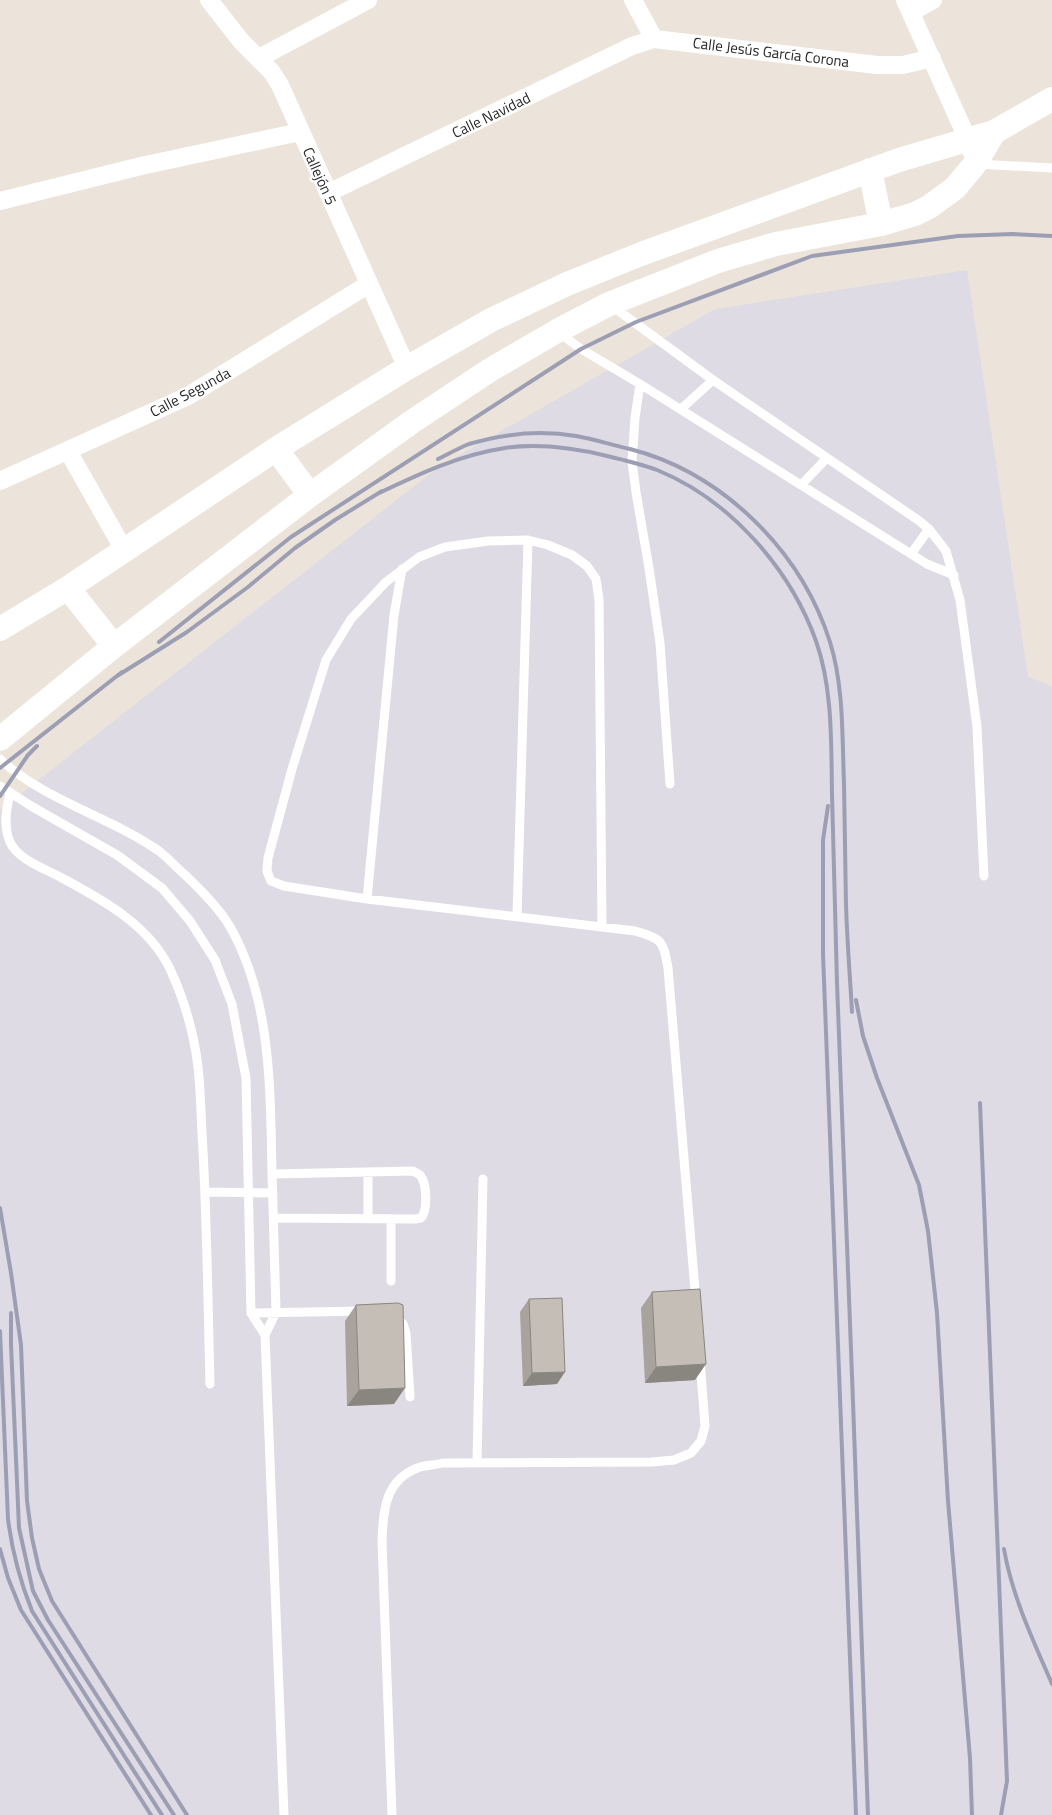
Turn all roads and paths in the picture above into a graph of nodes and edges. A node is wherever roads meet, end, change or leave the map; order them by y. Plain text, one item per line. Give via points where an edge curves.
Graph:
1 (209, 0) edge
2 (368, 0) edge
3 (633, 0) edge
4 (933, 0) edge
5 (908, 6) edge
6 (654, 39) junction
7 (259, 58) junction
8 (932, 58) junction
9 (1052, 99) edge
10 (300, 132) junction
11 (994, 132) junction
12 (968, 140) junction
13 (975, 164) junction
14 (1052, 168) edge
15 (870, 170) junction
16 (328, 193) junction
17 (0, 201) edge
18 (881, 224) junction
19 (369, 284) junction
20 (610, 304) junction
21 (557, 331) junction
22 (406, 368) junction
23 (713, 380) junction
24 (640, 384) junction
25 (681, 409) junction
26 (276, 449) junction
27 (68, 451) junction
28 (827, 458) junction
29 (1, 479) edge
30 (801, 486) junction
31 (310, 495) junction
32 (929, 529) junction
33 (528, 540) junction
34 (124, 550) junction
35 (911, 554) junction
36 (402, 570) junction
37 (954, 575) junction
38 (68, 588) junction
39 (0, 629) edge
40 (114, 646) junction
41 (0, 739) edge
42 (0, 758) edge
43 (670, 784) dead end
44 (0, 786) edge
45 (10, 794) junction
46 (984, 876) dead end
47 (367, 900) junction
48 (517, 917) junction
49 (602, 927) junction
50 (368, 1173) junction
51 (272, 1174) junction
52 (483, 1179) dead end
53 (205, 1192) junction
54 (249, 1193) junction
55 (273, 1193) junction
56 (274, 1218) junction
57 (368, 1218) junction
58 (390, 1219) junction
59 (391, 1282) dead end
60 (696, 1308) edge
61 (371, 1311) edge
62 (276, 1312) junction
63 (386, 1312) edge
64 (251, 1313) junction
65 (265, 1335) junction
66 (699, 1348) edge
67 (210, 1384) dead end
68 (410, 1397) dead end
69 (477, 1462) junction
70 (284, 1815) edge
71 (392, 1815) edge

1 - 7 street, Callejón 5 via 241,41
2 - 7 street
3 - 6 street
4 - 5 street
5 - 8 street
6 - 8 street, Calle Jesús García Corona via 877,65 904,65
6 - 16 street, Calle Navidad via 632,46
7 - 10 street, Callejón 5 via 280,86
8 - 12 street
9 - 11 main road
10 - 16 street, Callejón 5
10 - 17 street via 141,166
11 - 12 main road
11 - 13 main road
12 - 13 street
12 - 15 main road
13 - 14 lane
13 - 18 main road via 955,188 929,207
15 - 18 main road
15 - 22 main road via 567,284 490,320
16 - 19 street, Callejón 5
18 - 20 main road via 776,244 718,261
19 - 22 street, Callejón 5
19 - 27 street, Calle Segunda via 188,396
20 - 21 main road
20 - 23 lane
21 - 24 lane
21 - 31 main road via 413,421
22 - 26 main road
23 - 25 lane
23 - 28 lane
24 - 25 lane
24 - 43 lane via 632,462 660,642
25 - 30 lane
26 - 31 main road
26 - 34 main road
27 - 29 street, Calle Segunda
27 - 34 street
28 - 30 lane
28 - 32 lane
30 - 35 lane
31 - 40 main road
32 - 35 lane
32 - 37 lane via 946,552
33 - 36 lane via 446,547 419,557
33 - 48 lane
33 - 49 lane via 572,555 587,566 596,579
34 - 38 main road
35 - 37 lane
36 - 47 lane via 394,615
36 - 47 lane via 350,619 326,660 268,858 267,871 271,882
37 - 46 lane via 965,627 977,727
38 - 39 main road
38 - 40 main road
40 - 41 main road
42 - 51 lane via 42,789 125,830 161,852 200,889 228,924 254,984 263,1030 270,1083
44 - 45 lane
45 - 53 lane via 5,812 6,826 10,842 23,857 120,912 149,937 169,968 186,1014 198,1066
45 - 54 lane via 117,854 162,888 190,921 215,960 232,1004 244,1061
47 - 48 lane
48 - 49 lane
49 - 60 lane via 653,936 664,946
50 - 51 lane
50 - 57 lane
50 - 58 lane via 401,1170 419,1174 423,1180 427,1206 421,1218
51 - 55 lane
52 - 69 lane
53 - 54 lane
53 - 67 lane
54 - 55 lane
54 - 64 lane
55 - 56 lane
56 - 57 lane
56 - 62 lane
57 - 58 lane
58 - 59 lane
61 - 62 lane
62 - 64 lane
62 - 65 lane
63 - 68 lane via 404,1324
64 - 65 lane
65 - 70 lane
66 - 69 lane via 705,1426 701,1441 691,1453 674,1460 652,1462
69 - 71 lane via 442,1463 419,1468 401,1478 388,1494 382,1541

